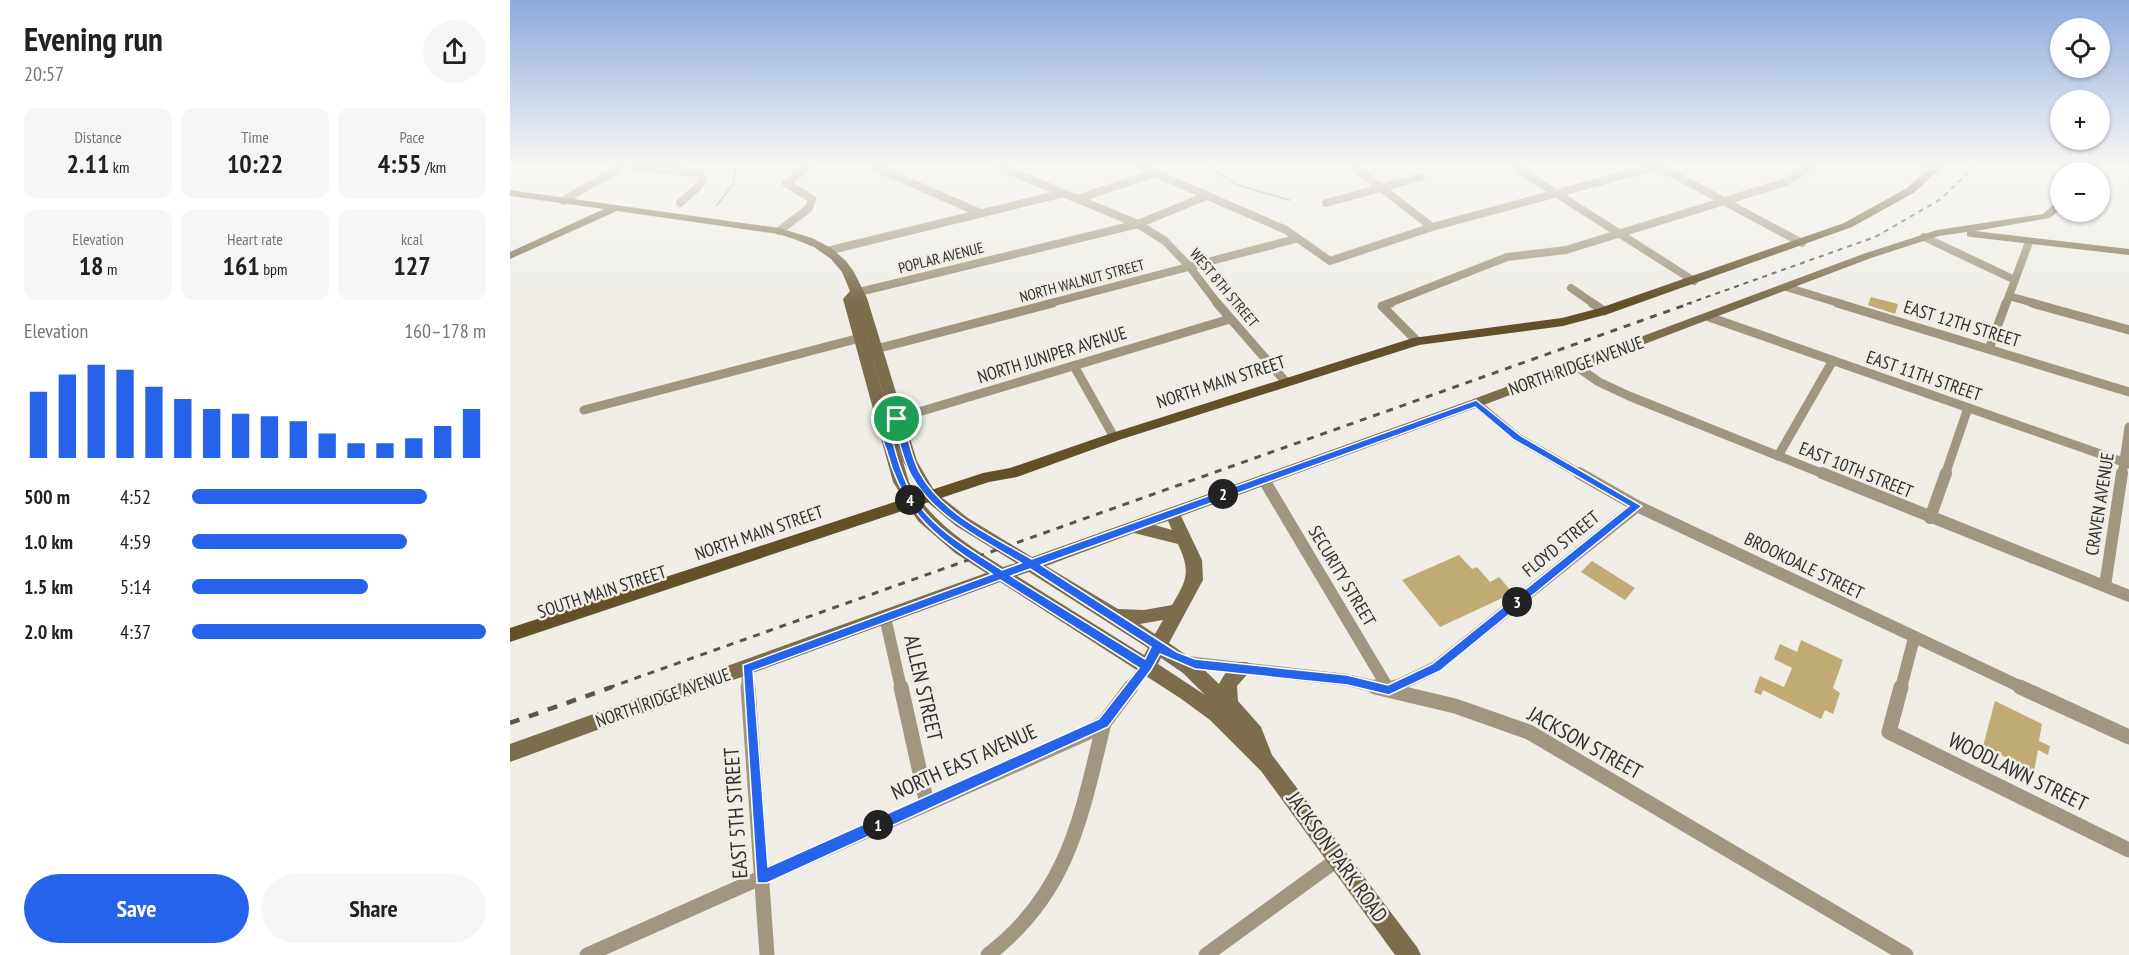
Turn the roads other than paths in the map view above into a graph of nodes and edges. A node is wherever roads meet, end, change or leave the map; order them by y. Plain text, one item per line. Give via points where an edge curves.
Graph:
1 (584, 212) edge
2 (607, 212) edge
3 (640, 212) edge
4 (804, 212) edge
5 (978, 212) edge
6 (987, 212) edge
7 (1110, 212) edge
8 (1168, 212) edge
9 (1243, 212) edge
10 (1412, 212) edge
11 (1491, 212) edge
12 (1585, 212) edge
13 (1695, 212) edge
14 (1743, 212) edge
15 (1875, 212) edge
16 (981, 213) junction
17 (2050, 213) edge
18 (1138, 224) junction
19 (1432, 227) junction
20 (778, 231) junction
21 (1950, 232) junction
22 (1621, 235) junction
23 (1924, 237) junction
24 (1295, 239) junction
25 (1802, 243) junction
26 (2029, 243) junction
27 (510, 247) edge
28 (827, 251) junction
29 (2129, 252) edge
30 (510, 256) edge
31 (1189, 266) junction
32 (1694, 280) junction
33 (2015, 280) junction
34 (1786, 287) junction
35 (1571, 288) dead end
36 (855, 292) junction
37 (2009, 296) junction
38 (1604, 311) junction
39 (1709, 317) junction
40 (1230, 319) junction
41 (2129, 330) edge
42 (860, 338) junction
43 (1417, 341) junction
44 (876, 349) junction
45 (1989, 349) junction
46 (1832, 362) junction
47 (1074, 366) junction
48 (1576, 366) junction
49 (1285, 381) junction
50 (2129, 392) edge
51 (1476, 403) junction
52 (1968, 408) junction
53 (584, 410) dead end
54 (890, 421) junction
55 (2129, 427) edge
56 (1114, 437) junction
57 (1778, 456) junction
58 (2126, 463) edge
59 (1012, 473) joint
60 (1264, 480) junction
61 (924, 502) junction
62 (1637, 506) junction
63 (1172, 513) junction
64 (1930, 518) junction
65 (1129, 528) junction
66 (1185, 540) junction
67 (2104, 586) junction
68 (2129, 596) edge
69 (1108, 611) junction
70 (1177, 611) junction
71 (885, 617) junction
72 (510, 635) edge
73 (1914, 638) junction
74 (510, 644) edge
75 (1165, 651) junction
76 (1147, 666) junction
77 (747, 668) junction
78 (1243, 669) junction
79 (1389, 690) junction
80 (1232, 708) junction
81 (1104, 723) junction
82 (2129, 737) edge
83 (510, 753) edge
84 (1264, 759) junction
85 (927, 804) junction
86 (2129, 850) edge
87 (1338, 859) junction
88 (762, 878) junction
89 (587, 955) edge
90 (767, 955) edge
91 (988, 955) edge
92 (1206, 955) edge
93 (1409, 955) edge
94 (1906, 955) edge

1 - 27 street
2 - 30 street
3 - 20 street
4 - 20 street
5 - 16 street
6 - 16 street
7 - 18 street, WEST 8TH STREET
8 - 18 street, POPLAR AVENUE
9 - 24 street via 1286,230
10 - 19 street
11 - 19 street
12 - 22 street
13 - 22 street
14 - 25 street
15 - 25 main road, NORTH MAIN STREET
16 - 28 street
17 - 21 street, NORTH RIDGE AVENUE via 2036,219
18 - 31 street, WEST 8TH STREET via 1165,242
18 - 36 street, POPLAR AVENUE
19 - 24 street via 1330,261
20 - 28 street
21 - 23 street, NORTH RIDGE AVENUE
21 - 26 street
22 - 32 street
22 - 43 street via 1566,249 1507,257 1382,306
23 - 33 street
23 - 34 street, NORTH RIDGE AVENUE
24 - 31 street, NORTH WALNUT STREET
25 - 32 main road, NORTH MAIN STREET
26 - 29 street
26 - 33 street
28 - 36 street via 847,271
31 - 40 street, WEST 8TH STREET
31 - 44 street, NORTH WALNUT STREET
32 - 38 main road, NORTH MAIN STREET
33 - 37 street
34 - 39 street, NORTH RIDGE AVENUE
34 - 45 street, EAST 12TH STREET
35 - 38 street
36 - 42 street via 849,299
36 - 44 street via 861,298
37 - 41 street
37 - 45 street
38 - 43 main road, NORTH MAIN STREET via 1563,322
39 - 46 street, EAST 11TH STREET
39 - 48 street, NORTH RIDGE AVENUE
40 - 47 street, NORTH JUNIPER AVENUE
40 - 49 street, WEST 8TH STREET
42 - 53 street
42 - 54 street
43 - 49 main road, NORTH MAIN STREET
44 - 54 street
45 - 50 street, EAST 12TH STREET
46 - 52 street, EAST 11TH STREET
46 - 57 street
47 - 54 street, NORTH JUNIPER AVENUE
47 - 56 street
48 - 51 street, NORTH RIDGE AVENUE
48 - 57 street, EAST 10TH STREET via 1629,396
49 - 56 main road, NORTH MAIN STREET
51 - 60 street, NORTH RIDGE AVENUE
51 - 62 street, BROOKDALE STREET via 1518,438
52 - 58 street, EAST 11TH STREET
52 - 64 street
54 - 61 street via 899,477
55 - 58 street, CRAVEN AVENUE
56 - 59 main road, NORTH MAIN STREET
57 - 64 street, EAST 10TH STREET
58 - 67 street, CRAVEN AVENUE
59 - 61 main road, SOUTH MAIN STREET via 996,482
60 - 63 street, NORTH RIDGE AVENUE
60 - 79 street, SECURITY STREET
61 - 69 street, JACKSON PARK ROAD
61 - 72 main road, NORTH MAIN STREET
61 - 74 main road, SOUTH MAIN STREET
61 - 76 street, JACKSON PARK ROAD via 935,528 961,549
62 - 73 street, BROOKDALE STREET
62 - 79 street, FLOYD STREET via 1436,667
63 - 65 street, NORTH RIDGE AVENUE
63 - 66 street, NORTH EAST AVENUE
64 - 67 street, EAST 10TH STREET
65 - 66 street
65 - 71 street, NORTH RIDGE AVENUE
66 - 70 street, NORTH EAST AVENUE via 1194,560 1195,580
67 - 68 street, EAST 10TH STREET
69 - 70 street via 1127,618
69 - 75 street, JACKSON PARK ROAD
70 - 75 street, NORTH EAST AVENUE
71 - 77 street, NORTH RIDGE AVENUE
71 - 85 street, ALLEN STREET
73 - 82 street, BROOKDALE STREET
73 - 86 street, WOODLAWN STREET via 1889,732
75 - 76 street, NORTH EAST AVENUE
75 - 78 street, JACKSON STREET via 1195,664
75 - 80 street, JACKSON PARK ROAD via 1197,674
76 - 81 street, NORTH EAST AVENUE
76 - 84 street, JACKSON PARK ROAD via 1210,709
77 - 83 street, NORTH RIDGE AVENUE
77 - 88 street, EAST 5TH STREET
78 - 79 street, JACKSON STREET via 1347,680
78 - 80 street via 1227,685 1225,696
79 - 94 street, JACKSON STREET via 1455,706 1529,732
80 - 84 street, JACKSON PARK ROAD via 1254,733
81 - 85 street, NORTH EAST AVENUE
81 - 91 street via 1079,820 1056,878 1016,936
84 - 87 street, JACKSON PARK ROAD
85 - 88 street, NORTH EAST AVENUE
87 - 92 street
87 - 93 street, JACKSON PARK ROAD
88 - 89 street, NORTH EAST AVENUE
88 - 90 street, EAST 5TH STREET

